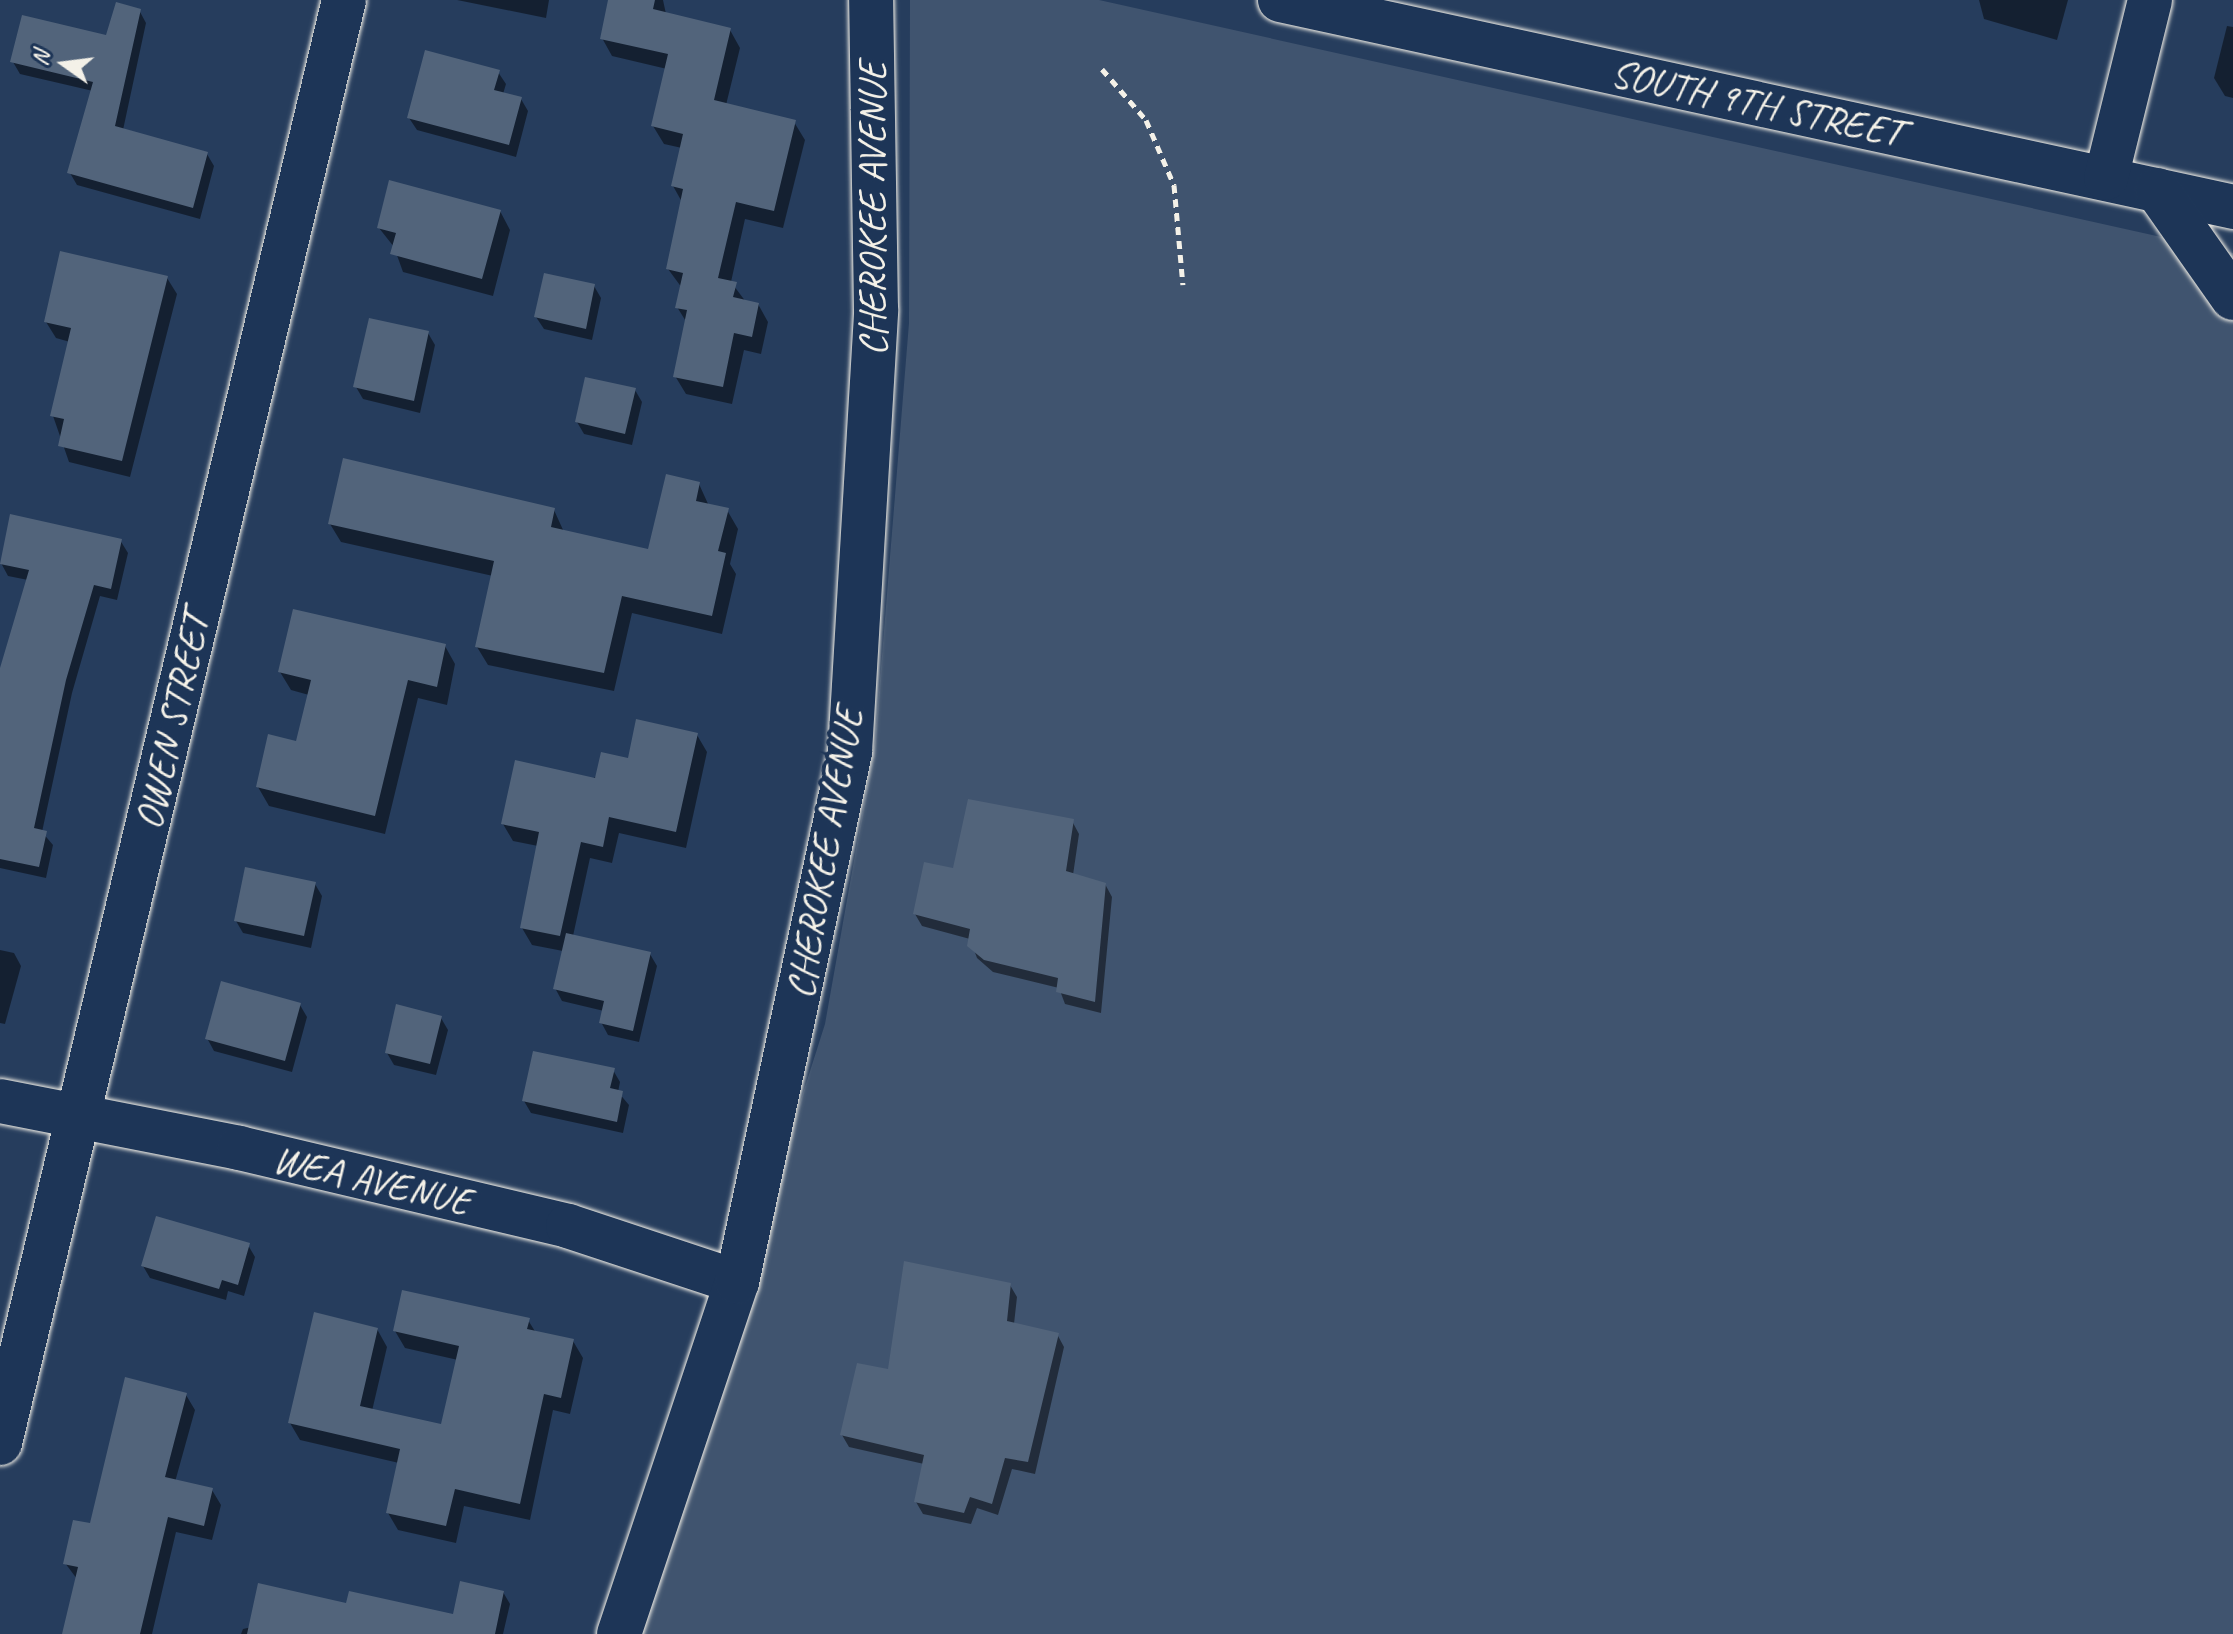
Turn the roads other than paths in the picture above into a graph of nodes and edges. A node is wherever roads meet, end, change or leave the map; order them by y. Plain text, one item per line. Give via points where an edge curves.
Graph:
1 (344, 0) edge
2 (871, 0) edge
3 (1280, 0) edge
4 (2150, 0) edge
5 (1438, 16) edge
6 (2106, 178) junction
7 (2157, 190) junction
8 (2233, 207) edge
9 (2233, 298) edge
10 (0, 1101) edge
11 (78, 1119) junction
12 (737, 1282) junction
13 (0, 1443) edge
14 (619, 1634) edge

1 - 11 street, OWEN STREET
2 - 12 street, CHEROKEE AVENUE via 876,310 850,752
3 - 5 street, SOUTH 9TH STREET
4 - 6 street
5 - 6 street, SOUTH 9TH STREET
6 - 7 street, SOUTH 9TH STREET
7 - 8 street, SOUTH 9TH STREET
7 - 9 street
10 - 11 street, WEA AVENUE
11 - 12 street, WEA AVENUE via 239,1148 568,1226
11 - 13 street, OWEN STREET
12 - 14 street, CHEROKEE AVENUE

